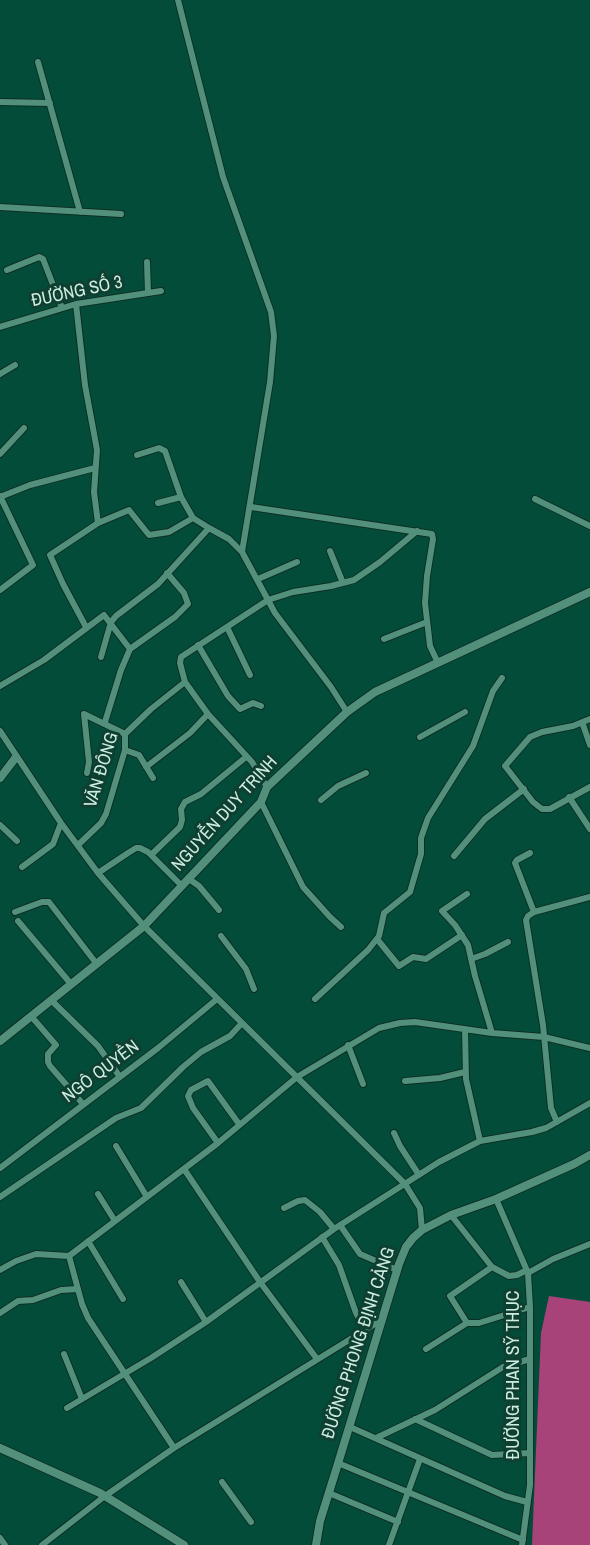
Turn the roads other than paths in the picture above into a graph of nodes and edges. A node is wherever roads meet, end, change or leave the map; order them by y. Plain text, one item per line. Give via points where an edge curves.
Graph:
1 (178, 0) edge
2 (38, 62) dead end
3 (0, 102) edge
4 (50, 103) junction
5 (0, 207) edge
6 (81, 212) junction
7 (121, 214) dead end
8 (147, 262) dead end
9 (7, 270) dead end
10 (161, 291) dead end
11 (147, 293) junction
12 (75, 304) junction
13 (62, 308) junction
14 (0, 327) edge
15 (15, 365) dead end
16 (0, 374) edge
17 (24, 428) dead end
18 (0, 454) edge
19 (137, 455) dead end
20 (95, 468) junction
21 (182, 496) junction
22 (0, 497) edge
23 (538, 500) dead end
24 (158, 503) dead end
25 (251, 507) junction
26 (193, 518) junction
27 (98, 523) junction
28 (590, 526) edge
29 (209, 528) junction
30 (417, 531) junction
31 (330, 551) dead end
32 (242, 552) junction
33 (297, 562) dead end
34 (167, 573) junction
35 (258, 579) junction
36 (343, 583) junction
37 (0, 590) edge
38 (590, 592) edge
39 (268, 600) junction
40 (111, 622) junction
41 (427, 622) junction
42 (86, 627) junction
43 (227, 627) junction
44 (384, 639) dead end
45 (198, 645) junction
46 (130, 650) junction
47 (101, 657) dead end
48 (438, 663) junction
49 (250, 675) dead end
50 (502, 678) dead end
51 (185, 682) junction
52 (0, 686) edge
53 (261, 706) dead end
54 (347, 712) junction
55 (465, 712) dead end
56 (208, 714) junction
57 (590, 719) edge
58 (105, 722) junction
59 (582, 722) junction
60 (0, 731) edge
61 (125, 734) junction
62 (420, 737) dead end
63 (590, 745) edge
64 (125, 750) junction
65 (16, 757) junction
66 (246, 757) junction
67 (146, 767) junction
68 (87, 773) dead end
69 (366, 773) dead end
70 (0, 778) edge
71 (153, 778) dead end
72 (267, 787) junction
73 (590, 787) edge
74 (524, 789) junction
75 (569, 798) junction
76 (321, 800) dead end
77 (261, 802) junction
78 (61, 823) junction
79 (0, 825) edge
80 (590, 829) edge
81 (17, 841) dead end
82 (78, 845) junction
83 (530, 853) dead end
84 (151, 855) junction
85 (454, 856) dead end
86 (22, 867) dead end
87 (98, 873) junction
88 (189, 879) junction
89 (182, 886) junction
90 (467, 894) dead end
91 (590, 897) edge
92 (219, 910) dead end
93 (15, 912) dead end
94 (534, 912) junction
95 (18, 921) dead end
96 (144, 926) junction
97 (341, 927) dead end
98 (462, 935) junction
99 (221, 936) dead end
100 (377, 939) junction
101 (508, 942) dead end
102 (471, 959) junction
103 (96, 963) junction
104 (71, 984) junction
105 (254, 988) dead end
106 (217, 999) junction
107 (315, 999) dead end
108 (51, 1000) junction
109 (31, 1016) junction
110 (242, 1023) junction
111 (465, 1029) junction
112 (492, 1033) junction
113 (543, 1037) junction
114 (0, 1041) edge
115 (348, 1045) junction
116 (590, 1048) edge
117 (465, 1072) junction
118 (120, 1077) junction
119 (297, 1077) junction
120 (405, 1080) dead end
121 (363, 1084) dead end
122 (590, 1102) edge
123 (83, 1104) junction
124 (557, 1122) junction
125 (239, 1124) junction
126 (394, 1133) dead end
127 (480, 1141) junction
128 (218, 1143) junction
129 (116, 1146) dead end
130 (590, 1155) edge
131 (0, 1168) edge
132 (184, 1168) junction
133 (419, 1175) junction
134 (405, 1184) junction
135 (98, 1194) dead end
136 (0, 1197) edge
137 (147, 1197) junction
138 (496, 1199) junction
139 (284, 1208) dead end
140 (451, 1215) junction
141 (115, 1221) junction
142 (337, 1227) junction
143 (422, 1230) junction
144 (322, 1237) junction
145 (88, 1241) junction
146 (590, 1244) edge
147 (69, 1256) junction
148 (492, 1267) junction
149 (0, 1270) edge
150 (398, 1270) junction
151 (527, 1271) junction
152 (181, 1282) dead end
153 (260, 1282) junction
154 (78, 1289) junction
155 (123, 1299) dead end
156 (530, 1307) junction
157 (0, 1312) edge
158 (383, 1319) junction
159 (206, 1322) junction
160 (467, 1323) junction
161 (365, 1329) junction
162 (426, 1348) dead end
163 (64, 1354) dead end
164 (317, 1359) junction
165 (530, 1359) junction
166 (127, 1374) junction
167 (82, 1399) junction
168 (68, 1408) dead end
169 (415, 1419) junction
170 (350, 1427) junction
171 (376, 1438) junction
172 (0, 1448) edge
173 (174, 1448) junction
174 (530, 1453) junction
175 (420, 1459) junction
176 (338, 1463) junction
177 (222, 1482) dead end
178 (408, 1492) junction
179 (329, 1493) junction
180 (105, 1496) junction
181 (527, 1503) junction
182 (251, 1522) dead end
183 (398, 1522) junction
184 (0, 1538) edge
185 (522, 1542) edge
186 (319, 1544) edge
187 (5, 1545) edge
188 (42, 1545) edge
189 (184, 1545) edge
190 (389, 1545) edge

1 - 25 street via 223,177 271,312 274,336 270,382
2 - 4 street
3 - 4 street
4 - 6 street
5 - 6 street
6 - 7 street
8 - 11 street
9 - 13 street via 39,257 43,259
10 - 11 street, ĐƯỜNG SỐ 3
11 - 12 street, ĐƯỜNG SỐ 3
12 - 13 street, ĐƯỜNG SỐ 3
12 - 20 street via 97,450
13 - 14 street, ĐƯỜNG SỐ 3
15 - 16 street
17 - 18 street
19 - 21 street via 159,448 165,451
20 - 22 street
20 - 27 street
21 - 24 street
21 - 26 street
22 - 37 street via 33,565
23 - 28 street
25 - 30 street
25 - 32 street
26 - 27 street via 169,532 149,535 129,510
26 - 29 street
27 - 42 street via 50,555
29 - 32 street
29 - 34 street
30 - 36 street via 362,575
30 - 41 street via 432,534 433,538 425,591
31 - 36 street
32 - 35 street
33 - 35 street
34 - 40 street
34 - 46 street via 188,604
35 - 39 street
36 - 39 street via 293,591
38 - 48 street, NGUYỄN DUY TRINH
39 - 43 street
39 - 54 street
40 - 42 street via 104,615
40 - 46 street
40 - 47 street
41 - 44 street
41 - 48 street via 430,646
42 - 52 street via 44,660
43 - 45 street
43 - 49 street
45 - 51 street via 181,657
45 - 53 street via 240,709 253,704
46 - 58 street
48 - 54 street, NGUYỄN DUY TRINH via 375,692
50 - 100 street via 493,691 473,746 428,818 410,892 384,913
51 - 56 street
51 - 61 street, VĂN ĐÔNG
54 - 72 street, NGUYỄN DUY TRINH
55 - 62 street
56 - 66 street
56 - 67 street
57 - 59 street
58 - 61 street
58 - 68 street via 84,714
59 - 63 street
59 - 74 street via 526,739 505,766
60 - 65 street
61 - 64 street, VĂN ĐÔNG
64 - 67 street via 139,755
64 - 82 street, VĂN ĐÔNG via 101,823
65 - 70 street
65 - 78 street
66 - 72 street
66 - 84 street via 201,794 185,802 177,831
67 - 71 street
69 - 76 street via 338,786
72 - 77 street, NGUYỄN DUY TRINH
73 - 75 street
74 - 75 street via 542,809 550,809
74 - 85 street via 485,819
75 - 80 street
77 - 88 street, NGUYỄN DUY TRINH
77 - 97 street via 303,886
78 - 82 street
78 - 86 street via 53,844
79 - 81 street
82 - 87 street
83 - 94 street via 515,863
84 - 87 street via 136,848
84 - 89 street
87 - 96 street
88 - 89 street, NGUYỄN DUY TRINH
88 - 92 street
89 - 96 street, NGUYỄN DUY TRINH
90 - 98 street via 442,911
91 - 94 street
93 - 103 street via 49,902
94 - 113 street via 528,916 527,925
95 - 104 street
96 - 103 street, NGUYỄN DUY TRINH
96 - 106 street
98 - 100 street via 426,959 413,957 399,966
98 - 102 street
99 - 105 street via 246,969
100 - 107 street
101 - 102 street
102 - 112 street
103 - 104 street, NGUYỄN DUY TRINH
104 - 108 street, NGUYỄN DUY TRINH
106 - 110 street
106 - 118 street, NGÔ QUYỀN
108 - 109 street, NGUYỄN DUY TRINH
108 - 118 street via 98,1046
109 - 114 street, NGUYỄN DUY TRINH
109 - 123 street via 56,1045 48,1054 50,1066
110 - 119 street
110 - 136 street via 230,1036 183,1067 141,1108 116,1118
111 - 112 street
111 - 115 street via 400,1023 379,1028
111 - 117 street
112 - 113 street
113 - 116 street
113 - 124 street via 551,1108
115 - 119 street
115 - 121 street
117 - 120 street
117 - 127 street
118 - 123 street, NGÔ QUYỀN
119 - 125 street
119 - 134 street
122 - 124 street
123 - 131 street, NGÔ QUYỀN
124 - 127 street via 532,1132
125 - 128 street
125 - 128 street via 208,1081 191,1090 188,1096 193,1108
126 - 133 street
127 - 133 street
128 - 132 street
129 - 137 street
130 - 138 street, ĐƯỜNG PHONG ĐỊNH CẢNG
132 - 137 street
132 - 153 street
133 - 134 street
134 - 142 street
134 - 143 street via 420,1208
135 - 141 street
137 - 141 street
138 - 140 street, ĐƯỜNG PHONG ĐỊNH CẢNG
138 - 151 street
139 - 142 street via 305,1200
140 - 143 street, ĐƯỜNG PHONG ĐỊNH CẢNG
140 - 148 street
141 - 145 street
142 - 144 street
142 - 150 street via 360,1254
143 - 150 street, ĐƯỜNG PHONG ĐỊNH CẢNG via 406,1247
144 - 153 street
144 - 161 street via 339,1264
145 - 147 street
145 - 155 street
146 - 151 street, ĐƯỜNG PHAN SỸ THỤC
147 - 149 street via 36,1254
147 - 154 street
148 - 151 street via 508,1276
148 - 160 street via 450,1296
150 - 158 street, ĐƯỜNG PHONG ĐỊNH CẢNG
151 - 156 street, ĐƯỜNG PHAN SỸ THỤC
152 - 159 street
153 - 159 street
153 - 164 street
154 - 157 street via 18,1301
154 - 166 street via 88,1318
156 - 160 street
156 - 165 street, ĐƯỜNG PHAN SỸ THỤC
158 - 161 street
158 - 170 street, ĐƯỜNG PHONG ĐỊNH CẢNG
159 - 166 street
160 - 162 street
161 - 164 street
163 - 167 street
164 - 173 street
165 - 169 street via 503,1367
165 - 174 street, ĐƯỜNG PHAN SỸ THỤC
166 - 167 street
166 - 173 street
167 - 168 street
169 - 171 street
169 - 174 street via 486,1453
170 - 171 street
170 - 176 street, ĐƯỜNG PHONG ĐỊNH CẢNG
171 - 175 street
172 - 180 street
173 - 180 street
174 - 181 street, ĐƯỜNG PHAN SỸ THỤC
175 - 178 street
175 - 181 street
176 - 178 street
176 - 179 street, ĐƯỜNG PHONG ĐỊNH CẢNG
177 - 182 street
178 - 183 street
178 - 185 street
179 - 183 street
179 - 186 street, ĐƯỜNG PHONG ĐỊNH CẢNG via 320,1521
180 - 188 street
180 - 189 street
181 - 185 street, ĐƯỜNG PHAN SỸ THỤC
183 - 190 street
184 - 187 street

